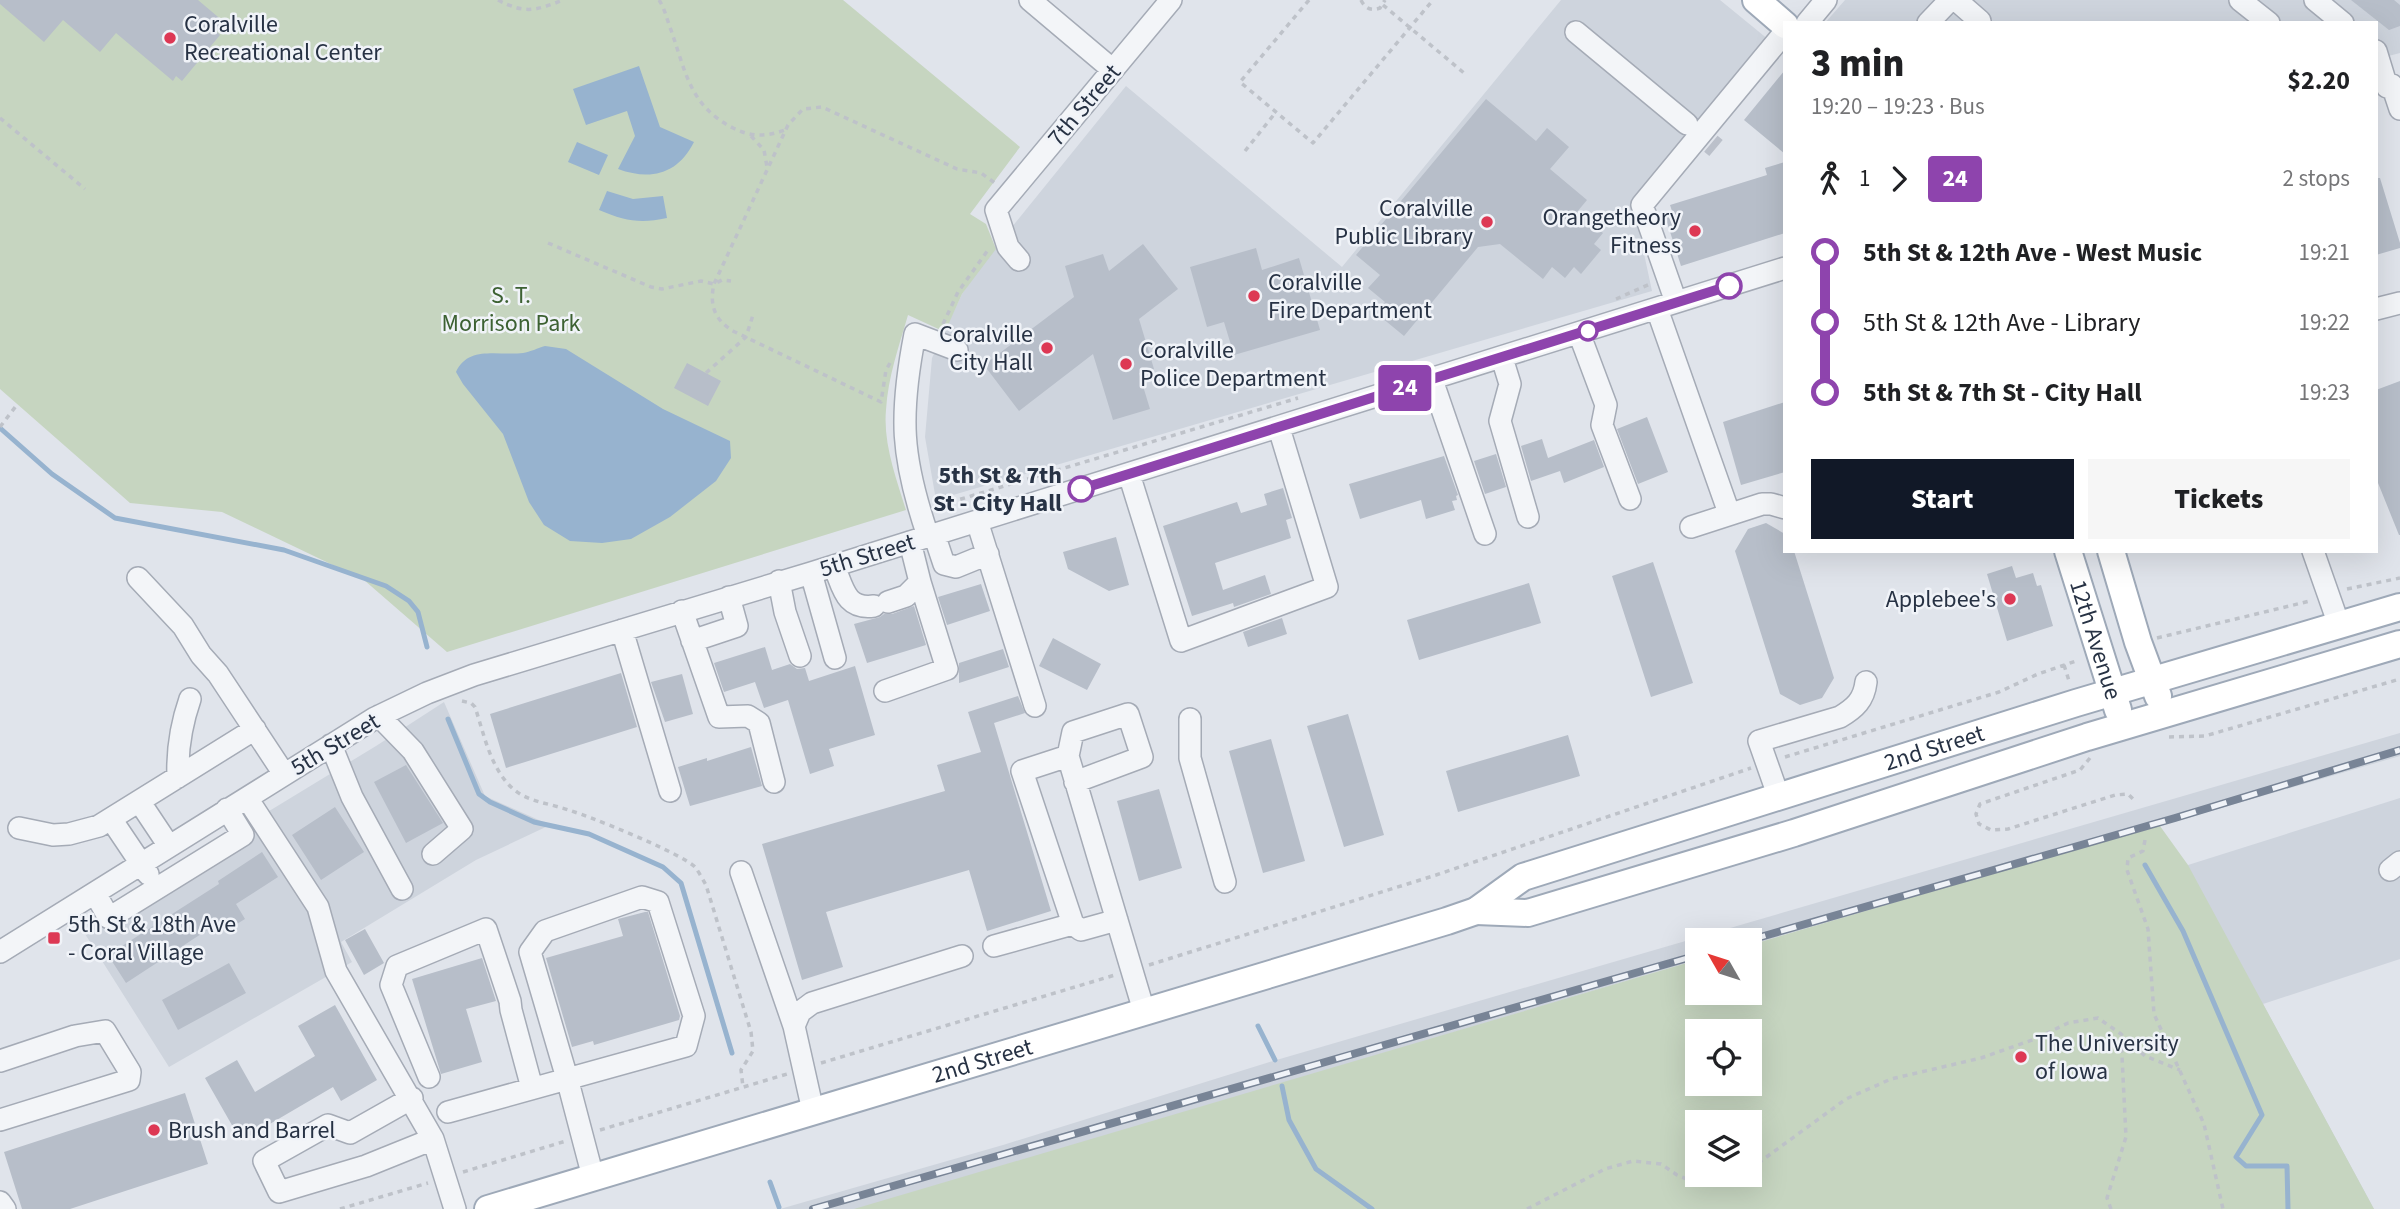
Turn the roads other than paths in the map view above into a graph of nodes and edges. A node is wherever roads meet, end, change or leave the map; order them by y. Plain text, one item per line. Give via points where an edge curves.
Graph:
1 (1030, 0) edge
2 (1171, 0) edge
3 (1756, 0) edge
4 (1826, 0) edge
5 (1950, 0) edge
6 (1956, 0) edge
7 (2240, 0) edge
8 (2315, 0) edge
9 (1809, 21) edge
10 (1930, 21) edge
11 (1978, 21) edge
12 (2266, 21) edge
13 (2341, 21) edge
14 (1783, 22) edge
15 (1576, 32) dead end
16 (1783, 34) edge
17 (2378, 56) edge
18 (1113, 70) junction
19 (2389, 86) edge
20 (2400, 109) edge
21 (1687, 124) tunnel mouth
22 (1018, 260) dead end
23 (1783, 269) edge
24 (2400, 303) edge
25 (1667, 305) junction
26 (2378, 308) edge
27 (1580, 333) junction
28 (957, 349) dead end
29 (1502, 358) junction
30 (1432, 380) junction
31 (1279, 428) junction
32 (1129, 474) junction
33 (1630, 499) dead end
34 (1783, 507) edge
35 (1729, 513) junction
36 (1528, 517) dead end
37 (977, 521) junction
38 (1691, 527) dead end
39 (1485, 534) dead end
40 (924, 538) junction
41 (2069, 553) edge
42 (2112, 553) edge
43 (2314, 553) edge
44 (988, 554) junction
45 (834, 566) junction
46 (811, 573) junction
47 (138, 578) dead end
48 (779, 582) junction
49 (920, 582) junction
50 (729, 597) junction
51 (2400, 607) edge
52 (682, 611) junction
53 (2339, 625) junction
54 (622, 629) junction
55 (692, 641) junction
56 (2400, 644) edge
57 (800, 656) dead end
58 (835, 658) dead end
59 (2153, 681) junction
60 (1866, 682) dead end
61 (885, 691) dead end
62 (2113, 693) junction
63 (190, 699) dead end
64 (1035, 706) dead end
65 (379, 716) junction
66 (1190, 719) dead end
67 (2123, 726) junction
68 (2165, 726) junction
69 (255, 729) junction
70 (331, 745) junction
71 (1068, 756) junction
72 (284, 774) junction
73 (178, 777) junction
74 (774, 782) dead end
75 (1075, 782) junction
76 (670, 791) dead end
77 (1778, 795) junction
78 (247, 798) junction
79 (139, 801) junction
80 (227, 810) junction
81 (111, 819) junction
82 (19, 828) dead end
83 (169, 846) junction
84 (433, 854) dead end
85 (142, 864) junction
86 (741, 872) dead end
87 (117, 879) junction
88 (1225, 882) dead end
89 (156, 887) junction
90 (402, 890) dead end
91 (95, 893) junction
92 (132, 904) junction
93 (1476, 911) junction
94 (1117, 920) junction
95 (1073, 924) junction
96 (994, 946) dead end
97 (0, 952) edge
98 (962, 956) dead end
99 (1144, 1012) junction
100 (794, 1026) junction
101 (0, 1061) edge
102 (429, 1077) dead end
103 (568, 1078) junction
104 (532, 1088) junction
105 (412, 1098) junction
106 (813, 1111) junction
107 (447, 1112) dead end
108 (0, 1120) edge
109 (350, 1133) junction
110 (433, 1139) junction
111 (366, 1166) junction
112 (593, 1177) junction
113 (0, 1202) edge
114 (5, 1209) edge
115 (455, 1209) edge
116 (488, 1209) edge

1 - 18 street
2 - 18 street, 7th Street
3 - 14 main road
4 - 9 street
5 - 10 street
6 - 11 street
7 - 12 street
8 - 13 street
15 - 21 street
16 - 25 street via 1642,205
17 - 19 street
18 - 22 street, 7th Street via 996,210
19 - 20 street
23 - 25 street, 5th Street
24 - 26 street
25 - 27 street, 5th Street
25 - 35 street
27 - 29 street, 5th Street
27 - 33 street via 1606,405 1602,425
28 - 40 street via 915,334 905,386 906,459
29 - 30 street, 5th Street
29 - 36 street via 1510,384 1500,421
30 - 31 street, 5th Street
30 - 39 street
31 - 32 street, 5th Street
31 - 32 street via 1327,587 1181,642
32 - 37 street, 5th Street
34 - 35 street via 1771,503
35 - 38 street
37 - 40 street, 5th Street
37 - 44 street
40 - 44 street via 944,564 956,567
40 - 45 street, 5th Street
40 - 49 street
41 - 62 main road, 12th Avenue
42 - 59 main road, 12th Avenue
43 - 53 street
44 - 64 street
45 - 46 street, 5th Street
45 - 49 street via 847,598 858,606 906,596
46 - 48 street, 5th Street
46 - 58 street
47 - 69 street via 183,626
48 - 50 street, 5th Street
48 - 57 street
49 - 61 street via 947,669
50 - 52 street, 5th Street
50 - 55 street via 737,626
51 - 53 main road, 2nd Street
52 - 54 street, 5th Street
52 - 55 street
53 - 59 main road, 2nd Street
54 - 65 street, 5th Street via 474,675
54 - 76 street
55 - 74 street via 719,717 748,716 760,723
56 - 68 main road, 2nd Street
59 - 62 main road, 2nd Street
59 - 68 main road, 12th Avenue
60 - 77 street via 1861,700 1840,717 1759,741
62 - 67 main road, 12th Avenue
62 - 77 main road, 2nd Street
63 - 73 street via 181,724
65 - 70 street, 5th Street
65 - 84 street via 413,751 462,829
66 - 88 street via 1190,758
67 - 68 main road, 2nd Street
67 - 93 main road, 2nd Street via 1528,913
69 - 72 street
69 - 73 street
70 - 72 street, 5th Street
70 - 90 street via 352,797
71 - 75 street
71 - 75 street via 1073,732 1128,714 1142,757
71 - 95 street via 1022,771
72 - 78 street, 5th Street
73 - 79 street
75 - 94 street
77 - 93 main road, 2nd Street via 1524,877
78 - 80 street, 5th Street
78 - 105 street via 318,907 336,971
79 - 81 street
79 - 83 street
80 - 83 street, 5th Street
80 - 89 street via 243,835
81 - 82 street via 69,834
81 - 85 street
83 - 85 street, 5th Street
85 - 87 street, 5th Street
85 - 89 street
86 - 100 street
87 - 91 street, 5th Street
87 - 92 street
89 - 92 street
91 - 92 street via 109,918
91 - 97 street, 5th Street
93 - 99 main road, 2nd Street
94 - 95 street via 1081,930
94 - 99 street
95 - 96 street
98 - 100 street via 811,1003
99 - 106 main road, 2nd Street
100 - 106 street
101 - 108 street via 105,1031 130,1072 129,1080
102 - 104 street via 391,985 397,966 486,929
103 - 103 street via 530,952 545,931 642,897 658,902 694,1016 687,1046
103 - 104 street
103 - 112 street
104 - 107 street
105 - 109 street
105 - 110 street
106 - 112 main road, 2nd Street
109 - 111 street
109 - 111 street via 328,1125 264,1161 279,1192
110 - 111 street
110 - 115 street
112 - 116 main road, 2nd Street
113 - 114 street

